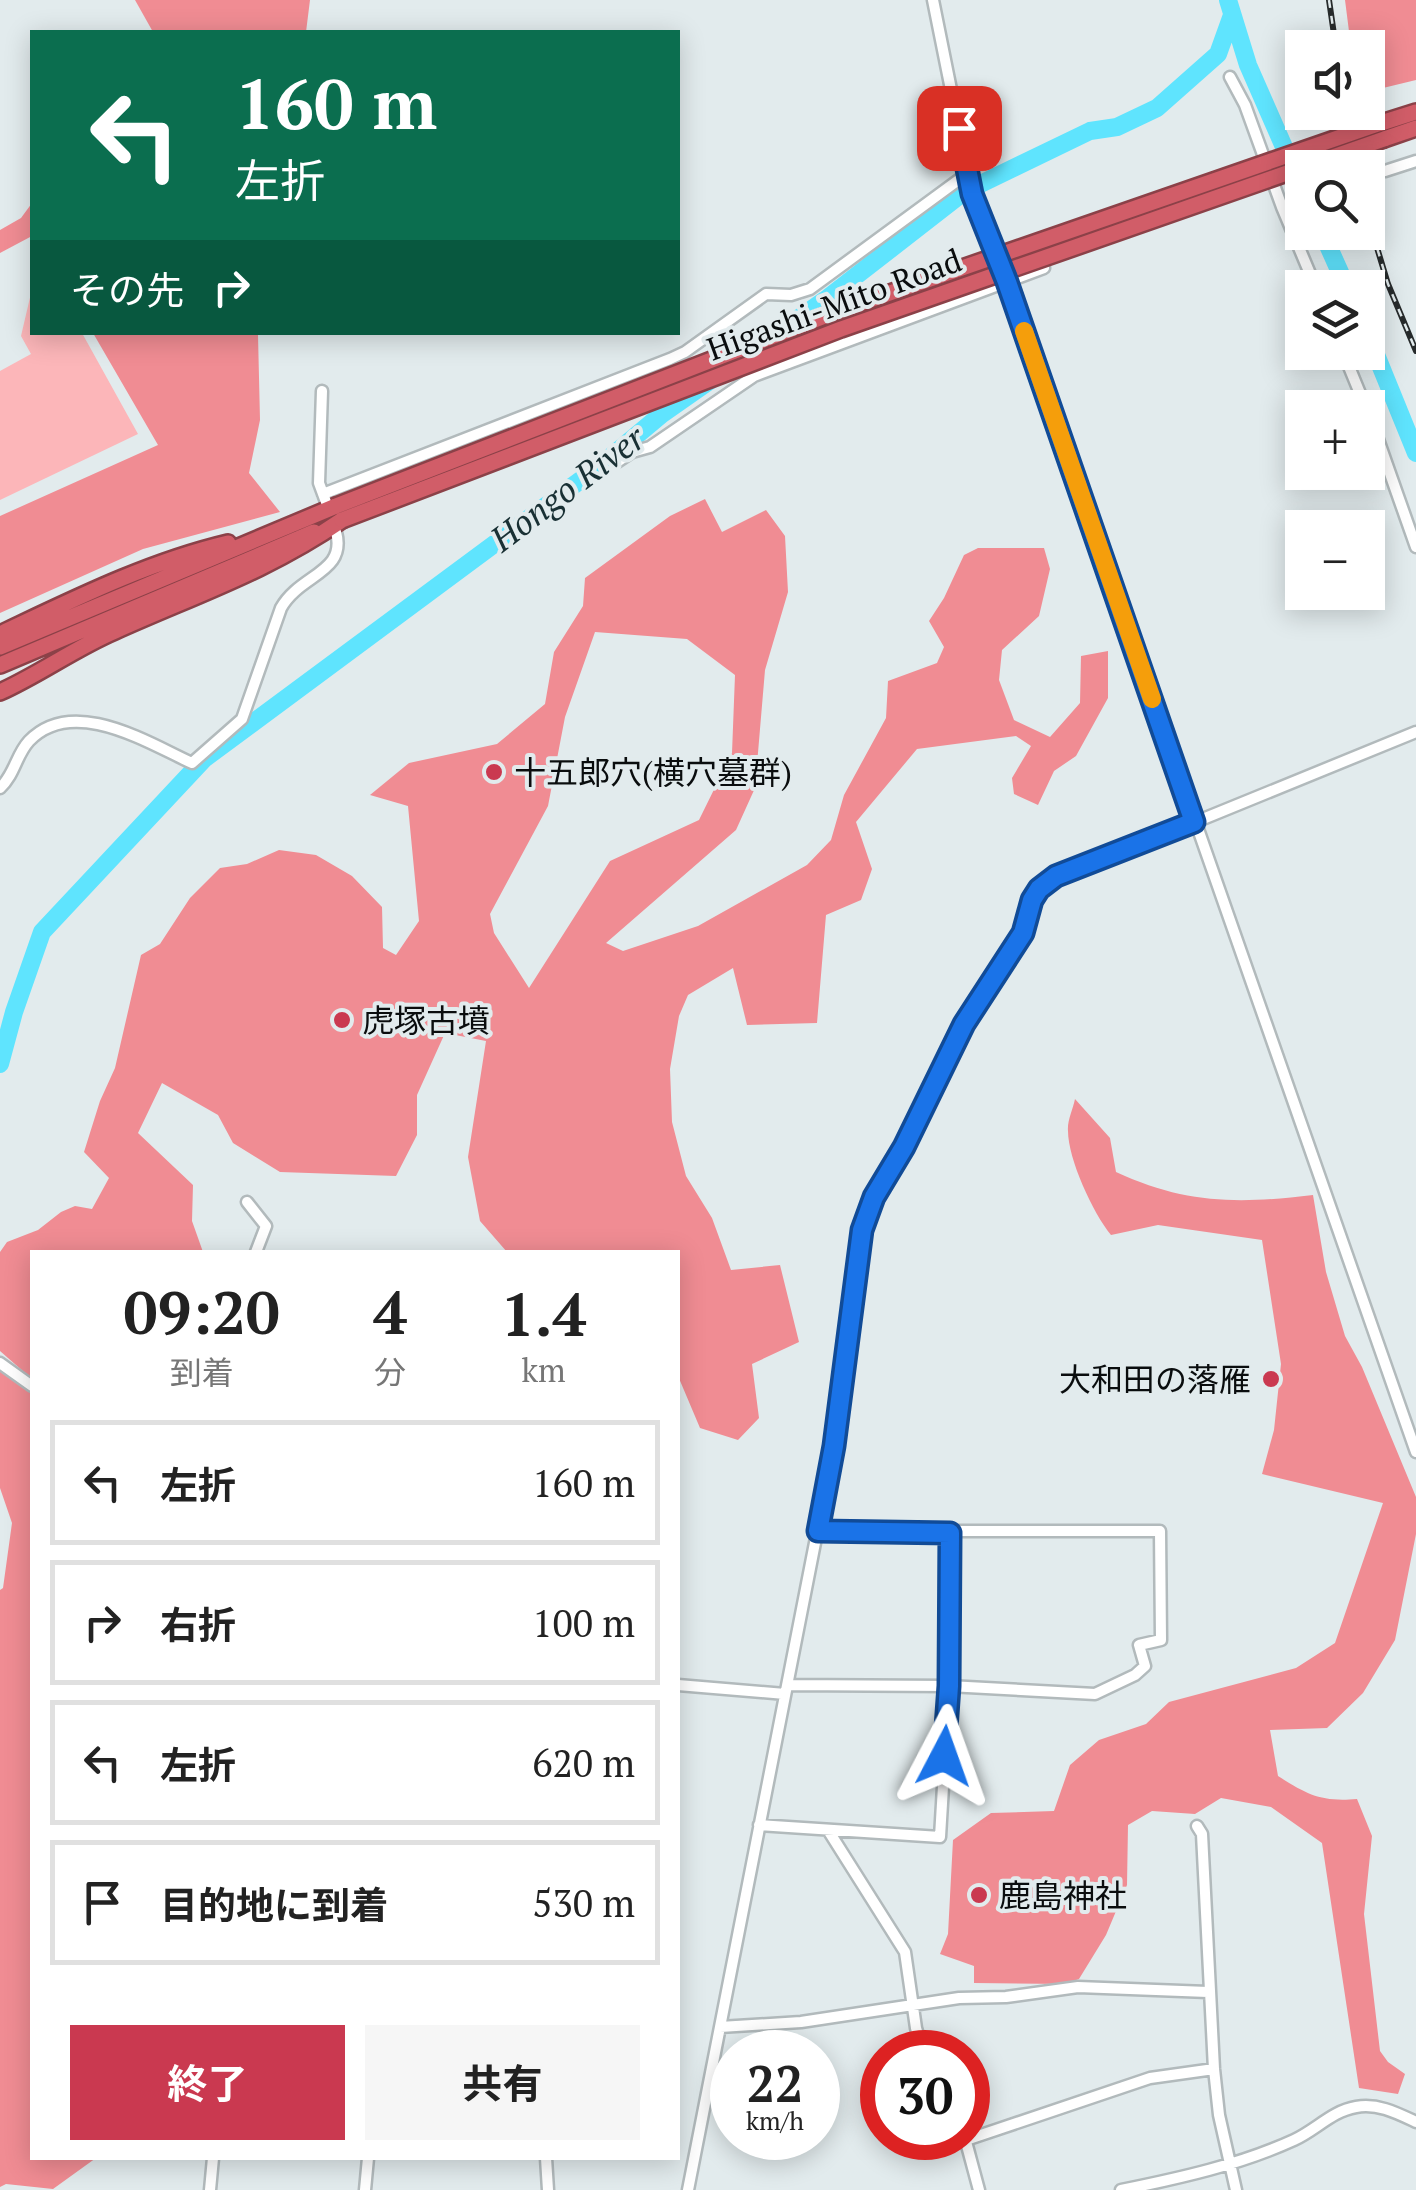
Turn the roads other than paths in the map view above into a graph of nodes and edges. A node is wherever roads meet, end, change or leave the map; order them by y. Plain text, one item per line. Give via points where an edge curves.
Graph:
1 (932, 0) edge
2 (1230, 77) dead end
3 (1416, 112) edge
4 (1416, 128) edge
5 (1381, 132) junction
6 (1416, 161) edge
7 (1385, 171) dead end
8 (970, 184) junction
9 (1044, 268) dead end
10 (1308, 270) edge
11 (1007, 282) junction
12 (322, 391) dead end
13 (1385, 460) edge
14 (616, 462) dead end
15 (333, 511) junction
16 (274, 531) junction
17 (1416, 547) edge
18 (0, 634) edge
19 (0, 647) edge
20 (0, 665) edge
21 (0, 692) edge
22 (1416, 732) edge
23 (0, 788) edge
24 (1194, 822) junction
25 (246, 1202) dead end
26 (257, 1250) edge
27 (0, 1364) edge
28 (30, 1385) edge
29 (1416, 1452) edge
30 (818, 1531) junction
31 (950, 1533) junction
32 (680, 1685) edge
33 (949, 1686) junction
34 (786, 1690) junction
35 (759, 1826) junction
36 (1197, 1826) dead end
37 (828, 1830) junction
38 (1208, 1992) junction
39 (913, 2007) junction
40 (720, 2027) junction
41 (918, 2030) edge
42 (1214, 2069) junction
43 (1416, 2122) edge
44 (990, 2130) edge
45 (213, 2160) edge
46 (368, 2160) edge
47 (546, 2160) edge
48 (972, 2160) edge
49 (1230, 2164) junction
50 (210, 2190) edge
51 (365, 2190) edge
52 (548, 2190) edge
53 (688, 2190) edge
54 (979, 2190) edge
55 (1121, 2190) edge
56 (1236, 2190) edge

1 - 8 street
2 - 10 street
3 - 5 highway, Higashi-Mito Road
4 - 5 highway, Higashi-Mito Road
5 - 15 highway, Higashi-Mito Road, bridge via 834,312
6 - 7 street
8 - 11 street
8 - 15 street via 810,289 766,294 685,352
9 - 11 street
11 - 14 street via 754,376 650,447
11 - 24 street
12 - 15 street via 319,483
13 - 17 street
15 - 16 highway, Higashi-Mito Road
15 - 20 highway, Higashi-Mito Road
15 - 21 highway via 299,550 112,632
15 - 23 street via 340,547 335,560 290,592 242,718 192,763 130,735 74,721 28,742
16 - 18 highway via 184,553
16 - 19 highway, Higashi-Mito Road
22 - 24 street
24 - 29 street
24 - 30 street via 1046,883 1032,900 1023,933 956,1037 862,1230
25 - 26 street via 266,1226
27 - 28 street
30 - 31 street
30 - 34 street
31 - 33 street
31 - 33 street via 1160,1531 1161,1640 1139,1645 1145,1666 1136,1675 1095,1694
32 - 34 street
33 - 34 street
33 - 37 street via 940,1837
34 - 35 street
35 - 37 street
35 - 40 street
36 - 38 street
37 - 39 street via 905,1952
38 - 39 street via 1078,1987
38 - 42 street
39 - 40 street
39 - 41 street
40 - 53 street
42 - 44 street via 1150,2078
42 - 49 street
43 - 49 street via 1384,2108 1356,2107
45 - 50 street
46 - 51 street
47 - 52 street
48 - 54 street
49 - 55 street
49 - 56 street

